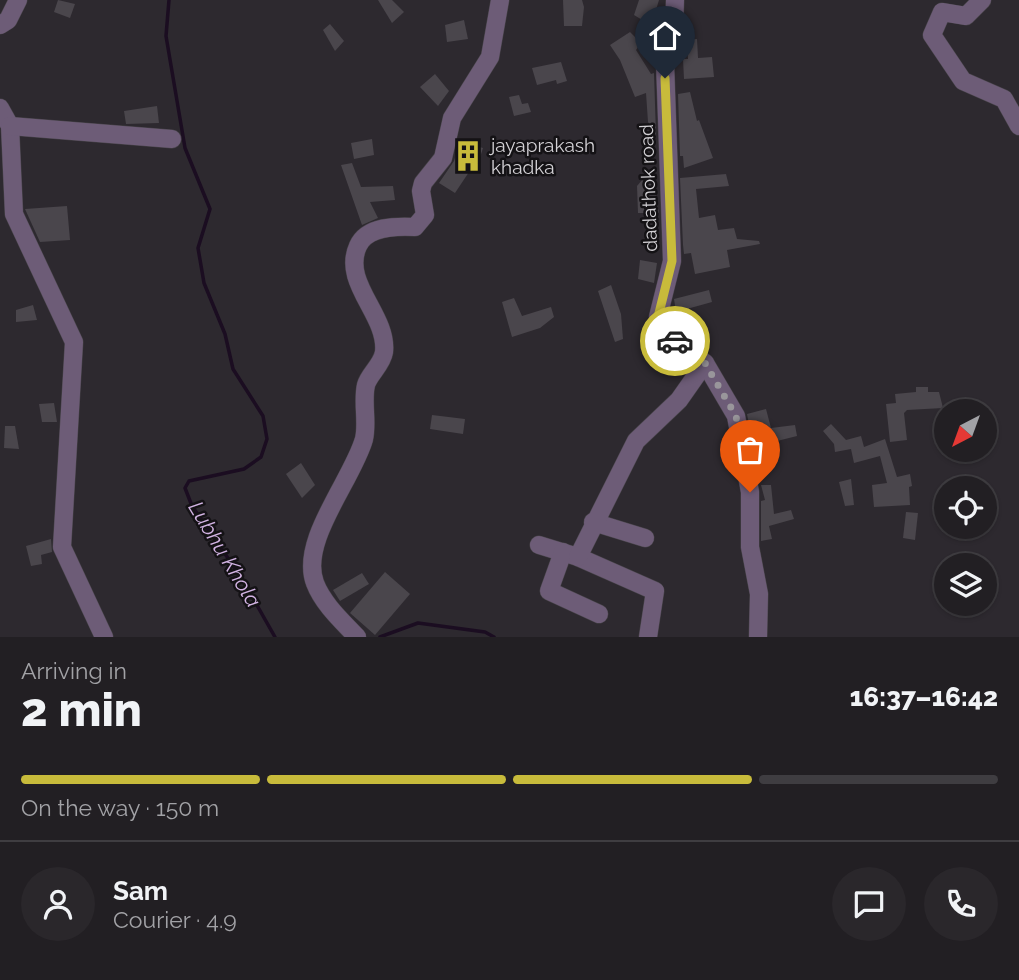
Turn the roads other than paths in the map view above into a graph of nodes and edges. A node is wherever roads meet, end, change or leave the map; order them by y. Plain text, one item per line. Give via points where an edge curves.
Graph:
1 (18, 0) edge
2 (500, 0) edge
3 (675, 0) edge
4 (982, 0) edge
5 (0, 25) edge
6 (0, 108) edge
7 (10, 126) junction
8 (1019, 126) edge
9 (172, 139) dead end
10 (7, 216) edge
11 (705, 363) junction
12 (593, 522) junction
13 (645, 538) dead end
14 (538, 545) dead end
15 (570, 555) junction
16 (599, 614) dead end
17 (104, 637) edge
18 (357, 637) edge
19 (648, 637) edge
20 (758, 637) edge

1 - 5 street via 8,20
2 - 18 street via 489,58 452,118 441,161 423,183 422,221 415,227 364,236 354,260 384,352 366,384 365,436 354,468 321,529 312,559 315,584 334,614
3 - 11 street, dadathok road via 674,31 665,62 672,261 658,317 680,348
4 - 8 street via 966,16 942,12 932,35 963,81 1004,99
6 - 7 street
7 - 9 street
7 - 10 street
10 - 17 street via 75,342 62,547
11 - 12 street via 679,400 636,441
11 - 20 street, dadathok road via 736,416 750,492
12 - 13 street
12 - 15 street
14 - 15 street
15 - 16 street via 549,591
15 - 19 street via 655,591

